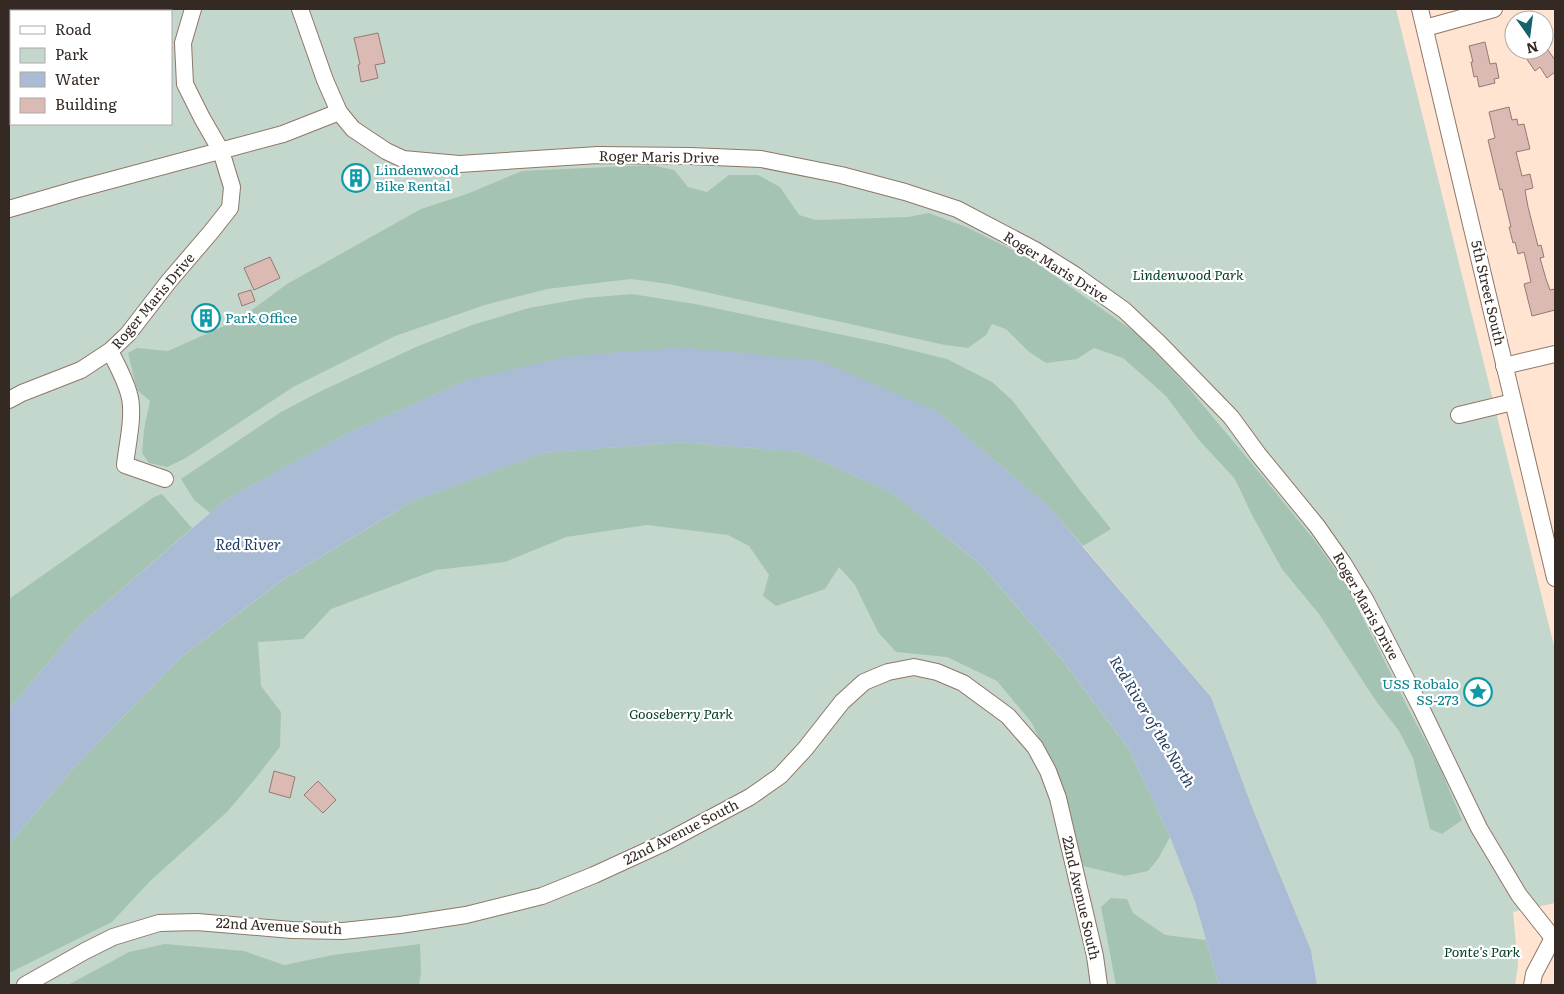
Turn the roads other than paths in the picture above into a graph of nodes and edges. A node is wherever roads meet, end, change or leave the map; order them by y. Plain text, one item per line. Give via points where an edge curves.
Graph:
1 (193, 9) edge
2 (300, 9) edge
3 (1420, 9) edge
4 (1494, 9) edge
5 (1425, 28) junction
6 (339, 112) junction
7 (221, 151) junction
8 (9, 209) edge
9 (110, 351) junction
10 (1555, 354) edge
11 (1504, 366) junction
12 (9, 400) edge
13 (1513, 402) junction
14 (1459, 415) dead end
15 (165, 479) dead end
16 (1555, 578) edge
17 (1554, 937) edge
18 (24, 985) edge
19 (1099, 985) edge
20 (1532, 985) edge

1 - 7 street, Roger Maris Drive via 183,43 185,84
2 - 6 street, Roger Maris Drive
3 - 5 street, 5th Street South
4 - 5 street
5 - 11 street, 5th Street South
6 - 7 street via 284,134
6 - 17 street, Roger Maris Drive via 353,129 403,159 459,164 598,155 690,156 761,159 841,175 957,209 1075,275 1124,310 1231,417 1318,526 1366,601 1479,828 1519,895
7 - 8 street
7 - 9 street, Roger Maris Drive via 232,187 230,208 128,334
9 - 12 street, Roger Maris Drive via 81,370
9 - 15 street via 130,396 125,465
10 - 11 street
11 - 13 street, 5th Street South
13 - 14 street
13 - 16 street, 5th Street South
17 - 20 street via 1534,974
18 - 19 street, 22nd Avenue South via 113,937 159,923 343,930 466,915 542,896 666,842 750,797 780,776 842,702 864,682 888,672 914,668 937,672 963,683 1008,716 1036,747 1058,798

